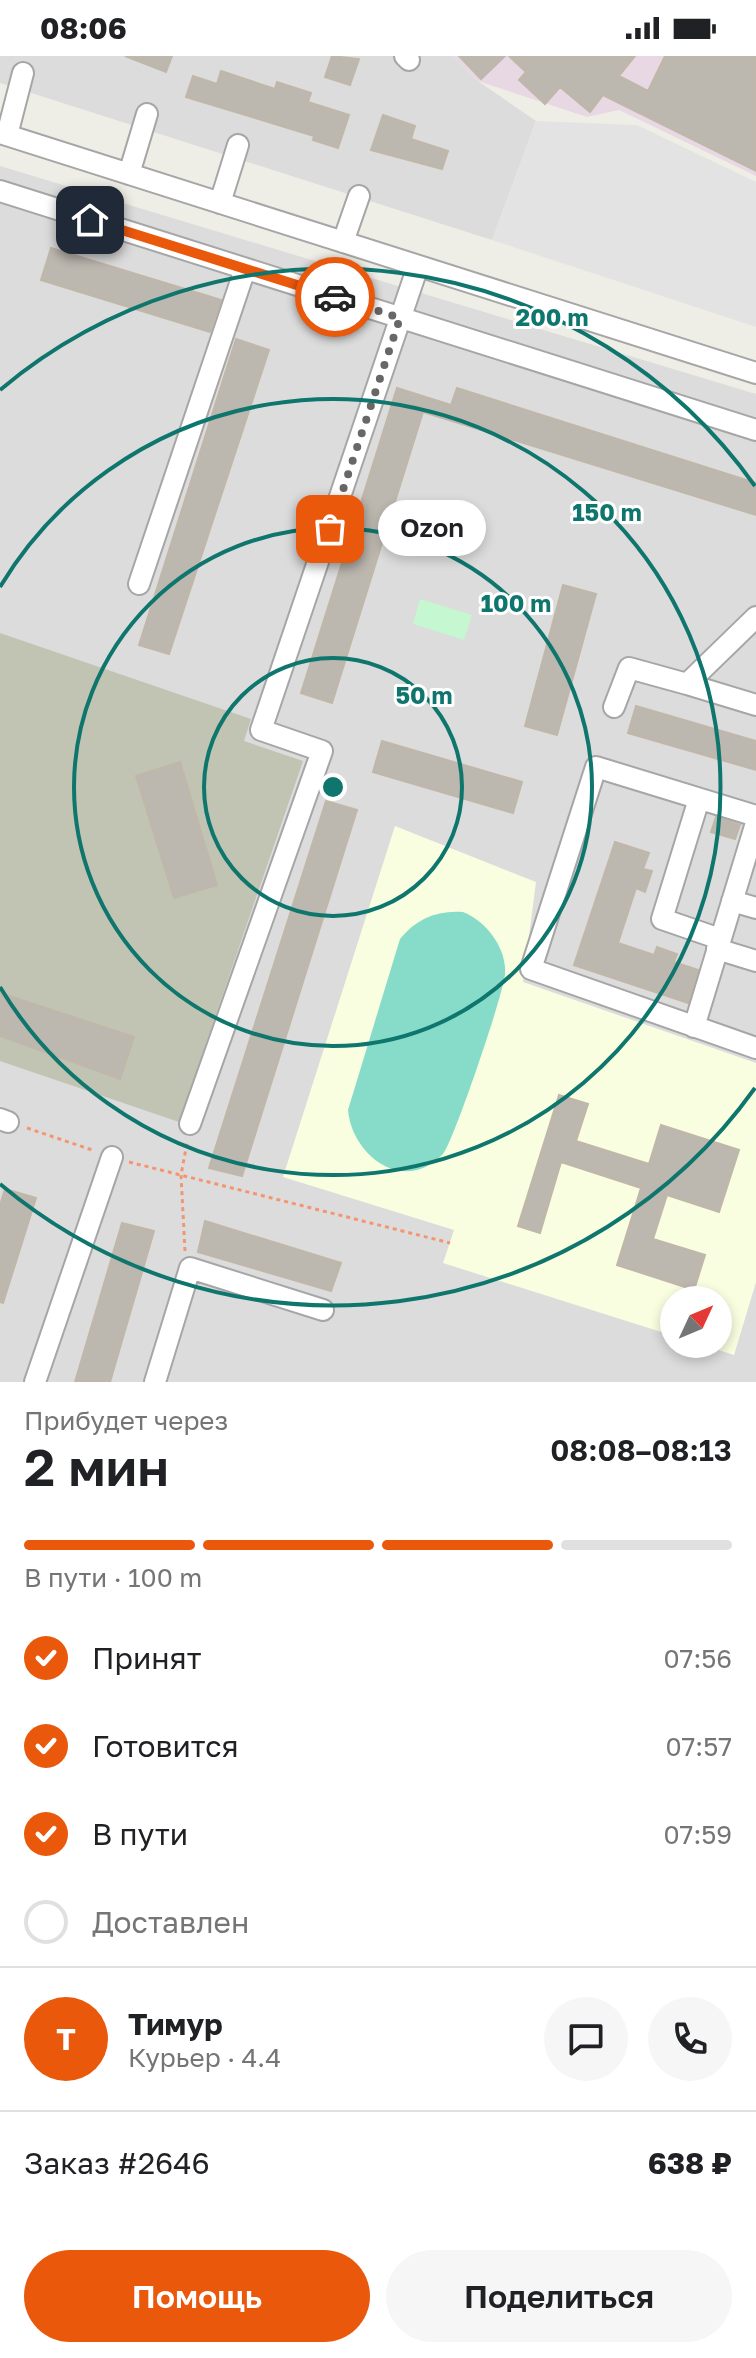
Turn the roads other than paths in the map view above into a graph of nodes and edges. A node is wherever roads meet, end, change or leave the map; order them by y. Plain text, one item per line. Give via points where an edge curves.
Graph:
1 (23, 73) dead end
2 (147, 114) dead end
3 (4, 134) edge
4 (238, 145) dead end
5 (129, 174) junction
6 (0, 191) edge
7 (359, 196) dead end
8 (220, 203) junction
9 (343, 242) junction
10 (418, 266) junction
11 (245, 269) junction
12 (400, 318) junction
13 (756, 373) edge
14 (756, 430) edge
15 (139, 584) dead end
16 (756, 617) edge
17 (687, 684) junction
18 (756, 705) edge
19 (614, 707) dead end
20 (699, 799) junction
21 (756, 816) edge
22 (756, 823) edge
23 (732, 901) junction
24 (756, 908) edge
25 (719, 944) junction
26 (756, 961) edge
27 (694, 1027) junction
28 (756, 1048) edge
29 (190, 1124) road end
30 (112, 1157) road end
31 (323, 1310) dead end
32 (35, 1382) edge
33 (155, 1382) edge

1 - 3 street
2 - 5 street
3 - 5 street
4 - 8 street
5 - 8 street
6 - 11 street
7 - 9 street
8 - 9 street
9 - 10 street
10 - 12 street
10 - 13 street
11 - 12 street
11 - 15 street
12 - 14 street
12 - 29 street via 261,730 322,751
16 - 17 street
17 - 18 street
17 - 19 street via 629,668
20 - 21 street
20 - 25 street via 662,919
20 - 27 street via 596,767 531,969
22 - 23 street
23 - 24 street
23 - 25 street
25 - 26 street
25 - 27 street
27 - 28 street
30 - 32 street
31 - 33 street via 190,1268

